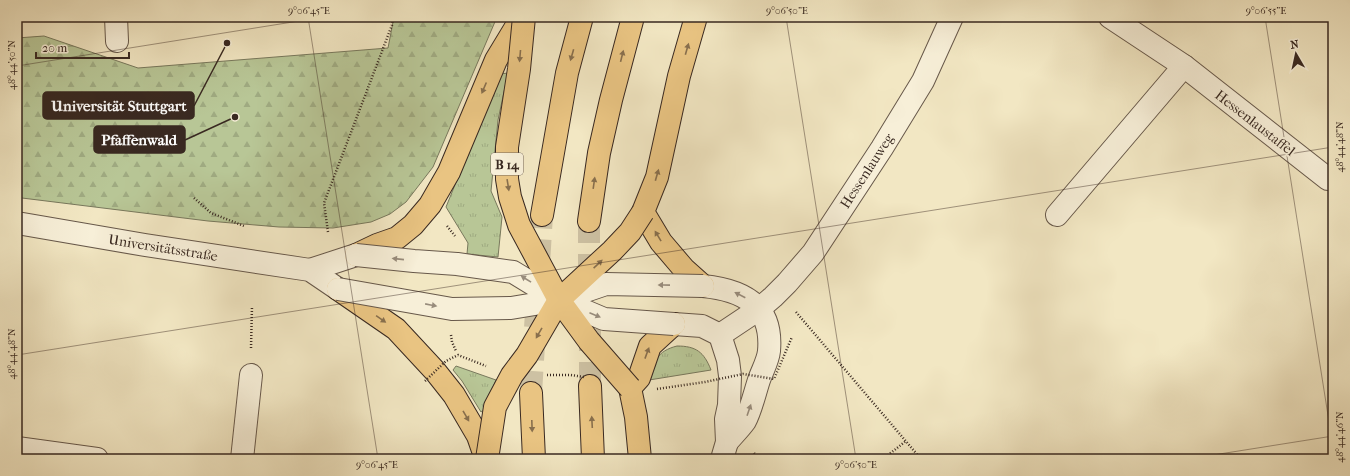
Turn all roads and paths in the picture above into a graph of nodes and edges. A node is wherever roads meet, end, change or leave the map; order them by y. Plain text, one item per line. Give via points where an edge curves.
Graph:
1 (116, 17) edge
2 (393, 17) edge
3 (523, 17) edge
4 (582, 17) edge
5 (633, 17) edge
6 (696, 17) edge
7 (952, 17) edge
8 (1110, 17) edge
9 (117, 41) dead end
10 (1184, 66) junction
11 (1328, 179) dead end
12 (194, 198) dead end
13 (643, 212) junction
14 (542, 215) tunnel mouth
15 (1056, 215) dead end
16 (589, 221) tunnel mouth
17 (17, 223) edge
18 (244, 226) dead end
19 (328, 232) dead end
20 (356, 255) junction
21 (310, 270) junction
22 (703, 286) junction
23 (338, 289) junction
24 (779, 292) junction
25 (559, 300) junction
26 (252, 306) dead end
27 (759, 309) junction
28 (674, 324) junction
29 (711, 330) junction
30 (251, 375) joint
31 (590, 386) tunnel mouth
32 (630, 388) junction
33 (531, 393) tunnel mouth
34 (906, 441) junction
35 (17, 448) edge
36 (725, 450) edge
37 (97, 459) edge
38 (242, 459) edge
39 (487, 459) edge
40 (534, 459) edge
41 (593, 459) edge
42 (640, 459) edge
43 (883, 459) edge
44 (921, 459) edge

1 - 9 street
2 - 19 path via 324,203
3 -> 20 highway, B 14 via 496,60 449,172 430,205 413,225 397,238
3 -> 25 highway, B 14, bridge via 519,69 507,147 507,179 519,225
4 -> 14 highway via 566,72
16 -> 5 highway via 599,153
13 -> 6 highway via 657,177 679,76
7 - 24 street, Hessenlauweg via 923,81 882,148 814,253
8 - 10 street
10 - 11 street, Hessenlaustaffel
10 - 15 street
12 - 18 path via 211,213
22 -> 13 highway via 661,242
25 -> 13 highway, bridge via 612,251 630,232
17 - 21 street, Universitätsstraße
20 - 21 street, Universitätsstraße
25 -> 20 street, Universitätsstraße, bridge via 513,272
21 - 23 street, Universitätsstraße
22 -> 25 street, Universitätsstraße, bridge via 606,284
27 -> 22 street via 742,295
23 -> 25 street, Universitätsstraße, bridge via 452,309 511,308
23 -> 39 highway, bridge via 396,329 435,371 454,395 478,436
24 - 27 street, Hessenlauweg
24 - 34 path
25 -> 28 street, Universitätsstraße, bridge via 604,319
25 - 32 highway, B 14, bridge via 589,341
25 -> 39 highway, bridge via 494,407
26 - 30 path
27 - 29 street, Hessenlauweg
36 -> 27 street via 745,420 769,352 766,321
28 - 29 street, Universitätsstraße
32 -> 28 highway via 639,378 650,346
29 - 36 street via 728,360 730,376
30 - 38 street
41 -> 31 highway
32 - 42 highway, B 14
33 -> 40 highway
34 - 43 path
34 - 44 path
35 - 37 street

